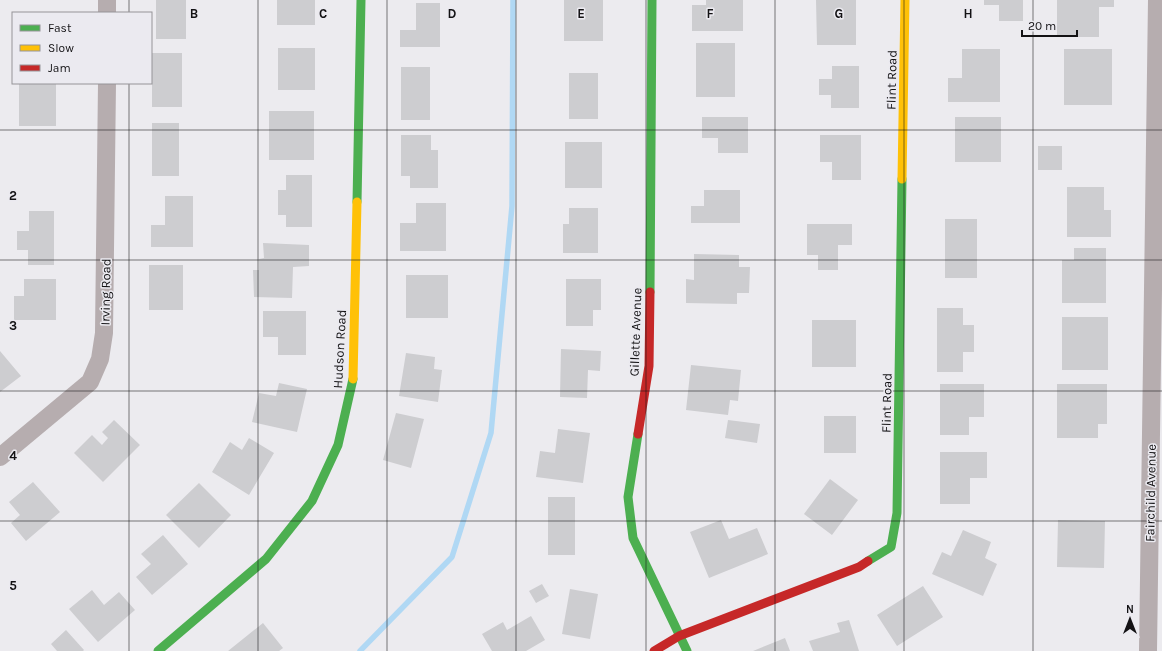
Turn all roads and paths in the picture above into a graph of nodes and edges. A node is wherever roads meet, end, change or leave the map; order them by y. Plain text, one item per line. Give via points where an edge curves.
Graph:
1 (107, 0) edge
2 (360, 0) edge
3 (652, 0) edge
4 (905, 0) edge
5 (1157, 0) edge
6 (107, 12) edge
7 (107, 84) edge
8 (0, 457) edge
9 (679, 636) junction
10 (158, 651) edge
11 (654, 651) edge
12 (686, 651) edge
13 (1148, 651) edge

1 - 6 street
2 - 10 street, Hudson Road via 353,382 338,445 312,501 266,559
3 - 9 street, Gillette Avenue via 649,366 628,497 633,538
4 - 9 street, Flint Road via 897,513 891,547 859,566
5 - 13 street, Fairchild Avenue
7 - 8 street, Irving Road via 104,333 100,360 90,382
9 - 11 street, Flint Road
9 - 12 street, Gillette Avenue

